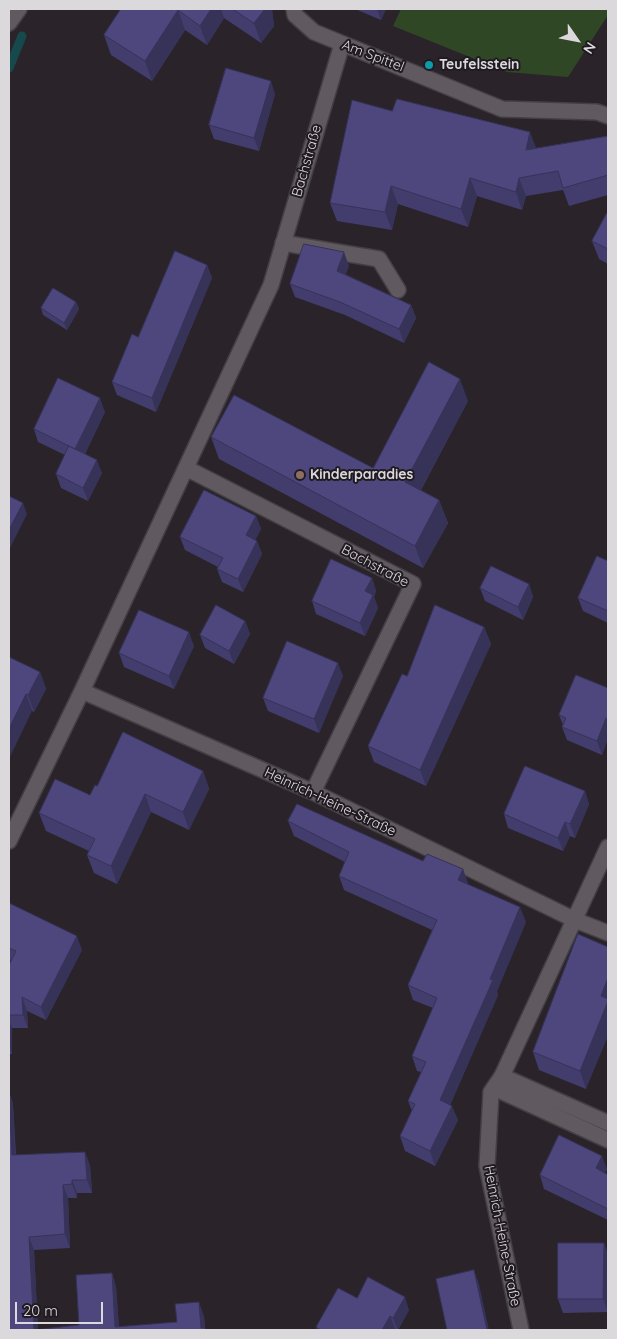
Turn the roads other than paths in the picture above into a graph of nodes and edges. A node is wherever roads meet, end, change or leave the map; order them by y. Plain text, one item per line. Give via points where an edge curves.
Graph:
1 (19, 9) edge
2 (294, 9) edge
3 (9, 23) edge
4 (342, 44) junction
5 (608, 116) edge
6 (283, 243) junction
7 (398, 290) dead end
8 (186, 468) junction
9 (82, 691) junction
10 (312, 792) junction
11 (9, 841) edge
12 (608, 847) edge
13 (575, 920) junction
14 (608, 933) edge
15 (498, 1082) junction
16 (608, 1123) edge
17 (608, 1140) edge
18 (520, 1330) edge

1 - 3 street
2 - 4 street, Am Spittel via 295,15 314,32
4 - 5 street, Am Spittel via 502,109 597,112
4 - 6 street, Bachstraße
6 - 7 street via 379,259
6 - 8 street, Bachstraße via 271,285
8 - 9 street, Bachstraße
8 - 10 street, Bachstraße via 413,584
9 - 10 street, Heinrich-Heine-Straße
9 - 11 street, Bachstraße
10 - 13 street, Heinrich-Heine-Straße
12 - 13 street, Heinrich-Heine-Straße
13 - 14 street
13 - 15 street, Heinrich-Heine-Straße
15 - 16 street
15 - 17 street
15 - 18 street, Heinrich-Heine-Straße via 492,1092 487,1166

